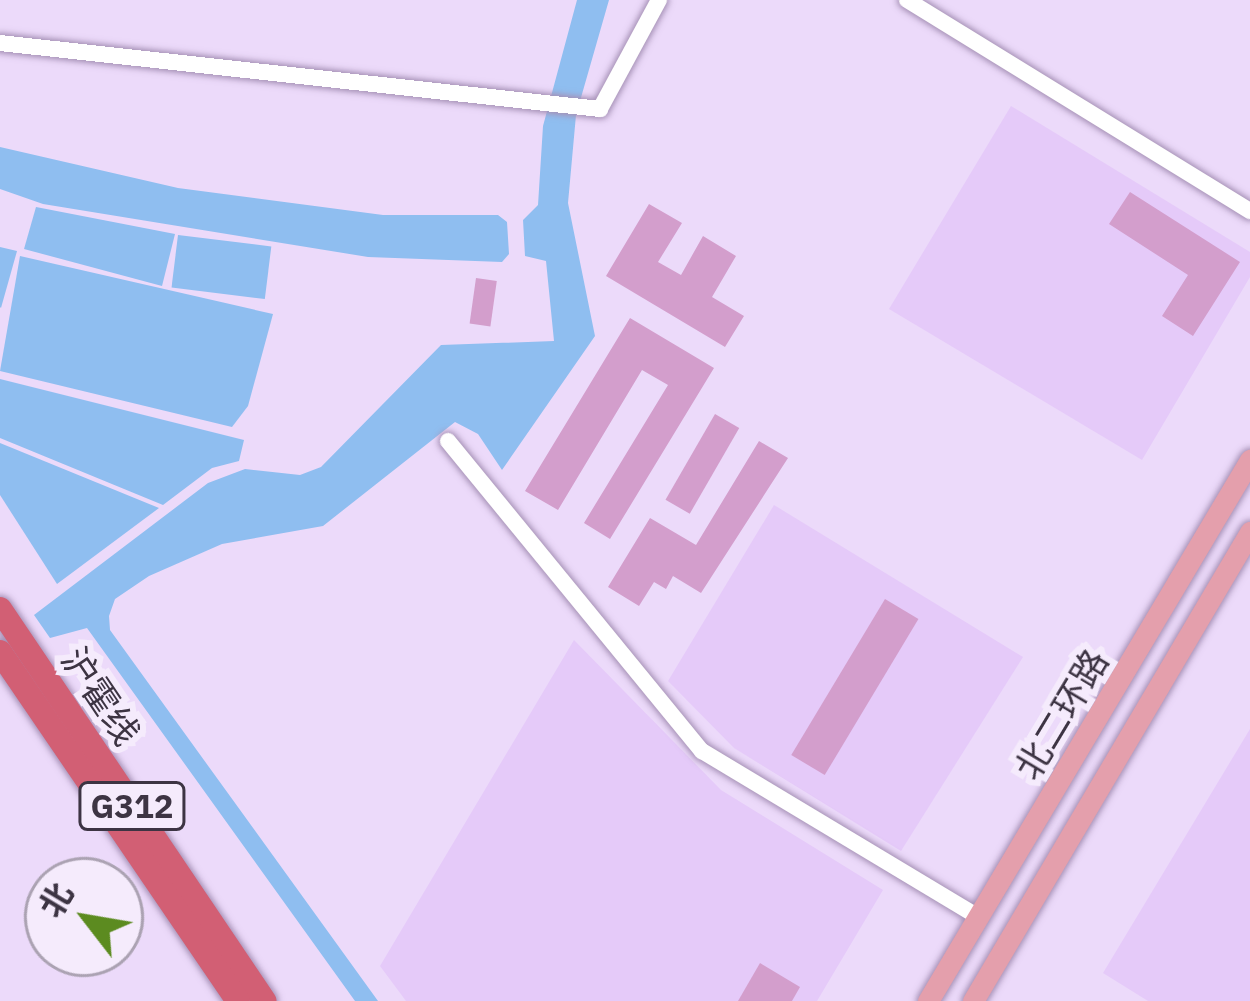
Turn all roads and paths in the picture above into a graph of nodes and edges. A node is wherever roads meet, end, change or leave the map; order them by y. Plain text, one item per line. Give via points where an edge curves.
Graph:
1 (659, 0) edge
2 (907, 0) edge
3 (0, 44) edge
4 (1250, 211) edge
5 (448, 440) dead end
6 (1250, 460) edge
7 (1250, 532) edge
8 (0, 609) edge
9 (0, 652) edge
10 (978, 917) junction
11 (1012, 936) junction
12 (238, 1001) edge
13 (264, 1001) edge
14 (928, 1001) edge
15 (973, 1001) edge

1 - 3 street via 600,109
2 - 4 street
5 - 10 street via 702,751
6 - 10 main road, 北二环路
7 - 11 main road, 北二环路
8 - 13 highway, 沪霍线 / G312
9 - 12 highway, 沪霍线 / G312
10 - 11 main road
10 - 14 main road, 北二环路
11 - 15 main road, 北二环路

